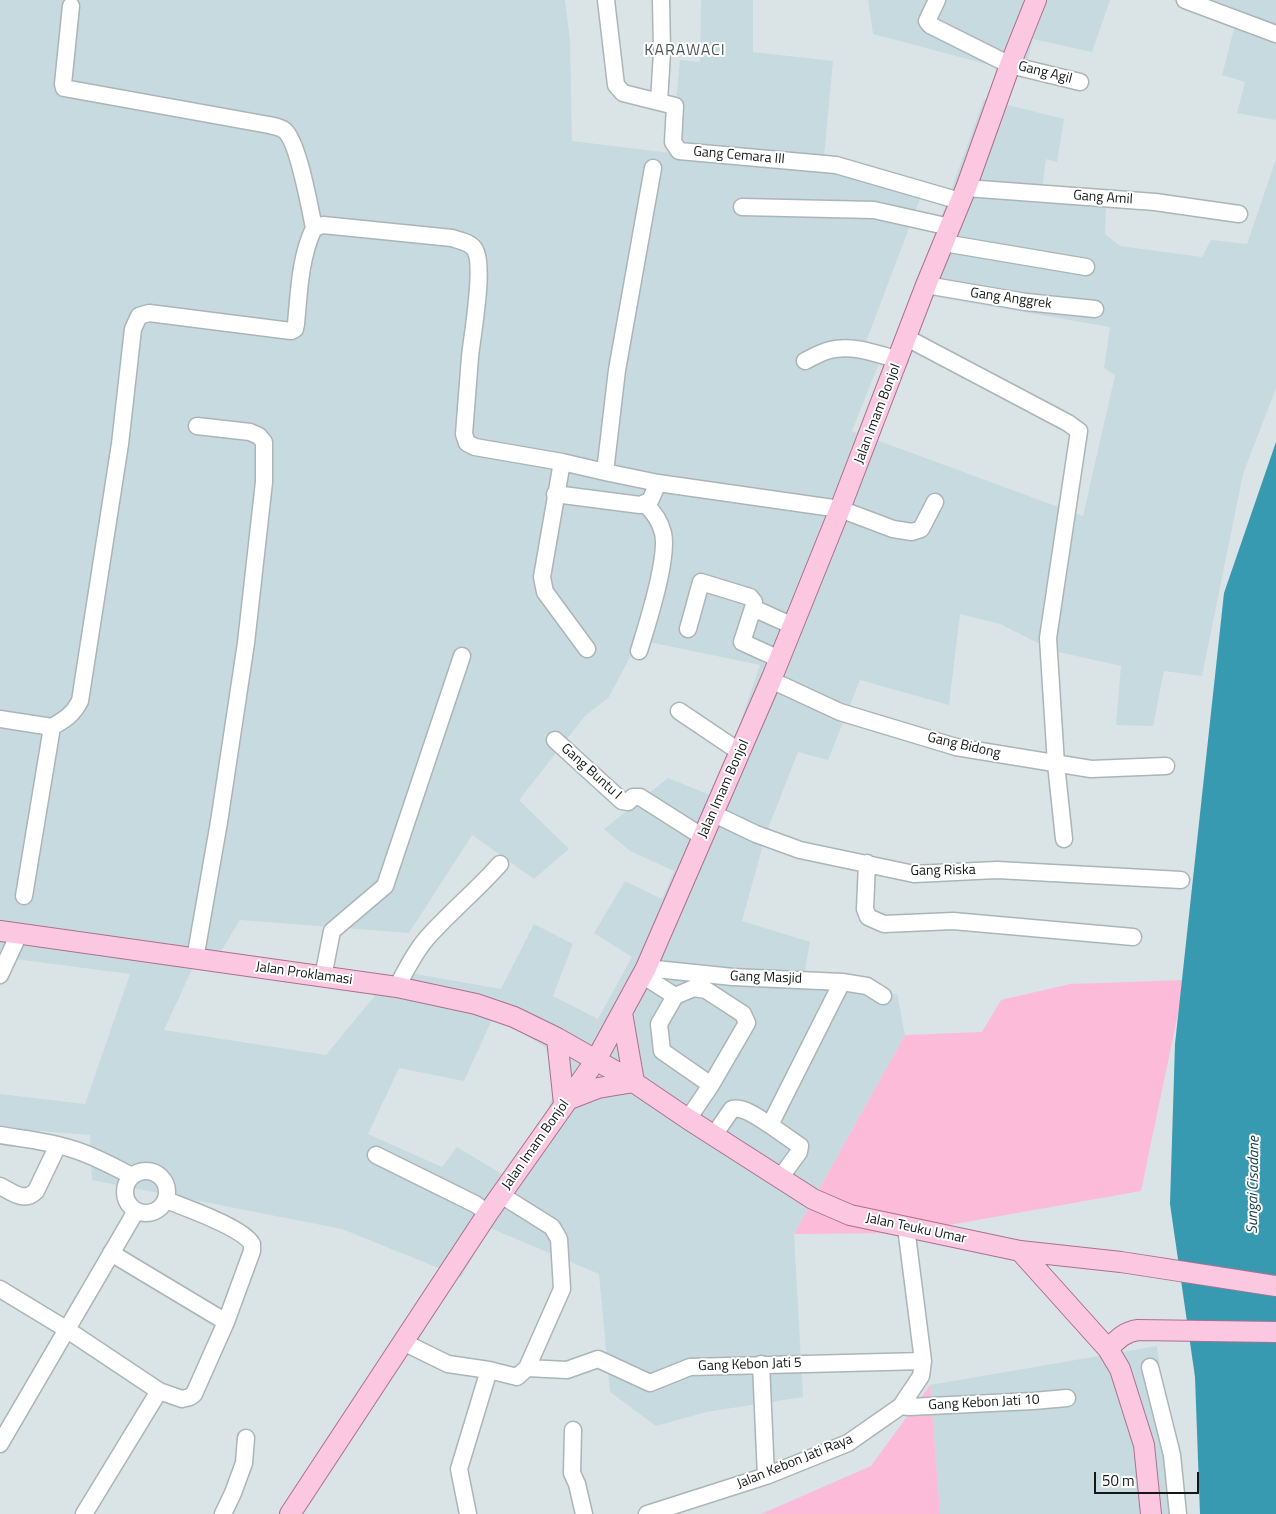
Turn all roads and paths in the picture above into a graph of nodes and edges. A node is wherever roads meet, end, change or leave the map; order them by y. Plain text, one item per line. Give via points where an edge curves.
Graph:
1 (606, 0) edge
2 (661, 0) edge
3 (937, 0) edge
4 (1036, 0) edge
5 (1186, 0) edge
6 (70, 6) dead end
7 (1276, 34) edge
8 (1010, 65) junction
9 (1080, 82) dead end
10 (659, 102) junction
11 (653, 168) dead end
12 (963, 195) junction
13 (742, 207) dead end
14 (1239, 214) dead end
15 (314, 228) junction
16 (947, 235) junction
17 (1086, 266) dead end
18 (926, 285) junction
19 (1096, 309) dead end
20 (906, 338) junction
21 (899, 360) junction
22 (805, 361) dead end
23 (197, 426) dead end
24 (562, 462) junction
25 (605, 472) junction
26 (658, 483) junction
27 (555, 494) junction
28 (935, 502) dead end
29 (645, 504) junction
30 (840, 510) junction
31 (753, 608) junction
32 (793, 626) junction
33 (688, 629) dead end
34 (587, 649) dead end
35 (640, 651) dead end
36 (462, 656) dead end
37 (780, 659) junction
38 (771, 680) junction
39 (679, 712) dead end
40 (0, 719) edge
41 (52, 727) junction
42 (555, 740) dead end
43 (740, 752) junction
44 (1056, 764) junction
45 (1166, 766) dead end
46 (714, 814) junction
47 (703, 837) junction
48 (1064, 840) dead end
49 (867, 863) junction
50 (500, 864) dead end
51 (1181, 880) dead end
52 (24, 896) dead end
53 (10, 932) edge
54 (1133, 937) dead end
55 (195, 959) junction
56 (644, 972) junction
57 (0, 976) edge
58 (322, 977) junction
59 (842, 982) junction
60 (396, 987) junction
61 (675, 996) junction
62 (883, 996) dead end
63 (622, 1013) junction
64 (557, 1038) junction
65 (596, 1060) junction
66 (634, 1082) junction
67 (711, 1085) junction
68 (566, 1102) junction
69 (688, 1119) junction
70 (770, 1125) junction
71 (0, 1135) edge
72 (714, 1135) junction
73 (58, 1145) junction
74 (376, 1155) dead end
75 (132, 1176) junction
76 (780, 1178) junction
77 (0, 1186) edge
78 (501, 1195) junction
79 (166, 1200) junction
80 (136, 1211) junction
81 (488, 1213) junction
82 (906, 1227) junction
83 (1020, 1251) junction
84 (111, 1254) junction
85 (1276, 1286) edge
86 (0, 1289) edge
87 (226, 1322) junction
88 (66, 1329) junction
89 (1276, 1332) edge
90 (403, 1342) junction
91 (1108, 1350) junction
92 (923, 1361) junction
93 (761, 1364) junction
94 (1150, 1367) dead end
95 (526, 1368) junction
96 (489, 1370) junction
97 (159, 1391) junction
98 (1068, 1398) dead end
99 (901, 1406) junction
100 (573, 1430) dead end
101 (246, 1438) dead end
102 (0, 1444) edge
103 (766, 1476) junction
104 (84, 1514) edge
105 (222, 1514) edge
106 (290, 1514) edge
107 (468, 1514) edge
108 (584, 1514) edge
109 (647, 1514) edge
110 (1151, 1514) edge
111 (1178, 1514) edge

1 - 10 street, Gang Cemara III via 616,85 623,92
2 - 10 street
3 - 8 street, Gang Agil via 927,21 930,25
4 - 8 main road, Jalan Imam Bonjol
5 - 7 street
6 - 15 street via 64,88 283,130 292,139
8 - 9 street, Gang Agil
8 - 12 main road, Jalan Imam Bonjol
10 - 12 street, Gang Cemara III via 675,106 673,142 679,151 836,165
11 - 25 street via 618,370
12 - 14 street, Gang Amil via 1155,202
12 - 16 main road, Jalan Imam Bonjol
13 - 16 street via 874,210
15 - 24 street via 323,225 452,238 467,242 475,249 479,285 464,434 467,443
15 - 41 street via 307,242 295,329 149,313 136,321 80,701 68,718
16 - 17 street
16 - 18 main road, Jalan Imam Bonjol
18 - 19 street, Gang Anggrek via 1026,302
18 - 20 main road, Jalan Imam Bonjol
20 - 21 main road, Jalan Imam Bonjol
20 - 44 street via 1068,422 1079,431 1048,638
21 - 22 street via 862,349 841,347
21 - 30 main road, Jalan Imam Bonjol
23 - 55 street via 250,432 259,436 264,442 264,482 246,642
24 - 25 street
24 - 27 street
25 - 26 street
26 - 29 street via 650,501
26 - 30 street
27 - 29 street
27 - 34 street via 542,577 545,592
28 - 30 street via 921,529 912,532
29 - 35 street via 656,514 664,534 664,556
30 - 32 main road, Jalan Imam Bonjol
31 - 32 street
31 - 33 street via 754,602 750,597 701,582
31 - 37 street via 742,642
32 - 37 main road, Jalan Imam Bonjol
36 - 58 street via 385,886 332,931
37 - 38 main road, Jalan Imam Bonjol
38 - 43 main road, Jalan Imam Bonjol
38 - 44 street, Gang Bidong via 840,712 947,744
39 - 43 street
40 - 41 street
41 - 52 street
42 - 47 street, Gang Buntu I via 622,801 640,797
43 - 46 main road, Jalan Imam Bonjol
44 - 45 street, Gang Bidong via 1091,769
44 - 48 street
46 - 47 main road, Jalan Imam Bonjol
46 - 49 street, Gang Riska via 800,850
47 - 56 main road, Jalan Imam Bonjol
49 - 51 street, Gang Riska via 914,874 997,870
49 - 54 street via 864,908 868,917 884,924 953,921
50 - 60 street via 428,937
53 - 55 main road, Jalan Proklamasi
53 - 57 street
55 - 58 main road, Jalan Proklamasi
56 - 59 street, Gang Masjid
56 - 61 street
56 - 63 main road, Jalan Imam Bonjol
58 - 60 main road, Jalan Proklamasi
59 - 62 street, Gang Masjid via 867,986
59 - 70 street
60 - 64 main road, Jalan Proklamasi via 476,1004 514,1017
61 - 67 street via 659,1024 662,1051
61 - 67 street via 694,988 706,990 743,1014 747,1023
63 - 65 main road, Jalan Imam Bonjol
63 - 66 main road
64 - 65 main road, Jalan Proklamasi
64 - 68 main road
65 - 66 main road, Jalan Teuku Umar
65 - 68 main road, Jalan Imam Bonjol
66 - 68 main road via 598,1088
66 - 69 main road, Jalan Teuku Umar
67 - 69 street
68 - 78 main road, Jalan Imam Bonjol
69 - 72 main road, Jalan Teuku Umar
70 - 72 street via 735,1108
70 - 76 street via 800,1146
71 - 73 street
72 - 76 main road, Jalan Teuku Umar
73 - 75 street via 86,1153
73 - 77 street via 32,1195 22,1198
74 - 81 street
75 - 79 street via 145,1170 159,1174 167,1186
75 - 80 street via 125,1187 125,1194 130,1207
76 - 82 main road, Jalan Teuku Umar via 813,1199 850,1215
78 - 81 main road, Jalan Imam Bonjol
78 - 95 street via 552,1227 559,1239 562,1289
79 - 80 street via 157,1211
79 - 87 street via 212,1219 245,1236 252,1244
80 - 84 street
81 - 90 main road, Jalan Imam Bonjol
82 - 83 main road, Jalan Teuku Umar
82 - 92 street, Jalan Kebon Jati Raya
83 - 85 main road, Jalan Teuku Umar via 1121,1262
83 - 91 main road
84 - 87 street
84 - 88 street
86 - 88 street
87 - 97 street via 194,1394 182,1399
88 - 97 street
88 - 102 street
89 - 91 main road via 1130,1332 1120,1336
90 - 96 street via 448,1364
90 - 106 main road, Jalan Imam Bonjol
91 - 110 main road via 1120,1369 1144,1445
92 - 93 street, Gang Kebon Jati 5
92 - 99 street, Jalan Kebon Jati Raya via 921,1376
93 - 95 street, Gang Kebon Jati 5 via 690,1366 650,1382 598,1358 567,1370
93 - 103 street
94 - 111 street via 1172,1455
95 - 96 street, Gang Kebon Jati 5 via 517,1377
96 - 107 street via 459,1469
97 - 104 street
98 - 99 street, Gang Kebon Jati 10
99 - 103 street, Jalan Kebon Jati Raya via 848,1443
100 - 108 street via 572,1473
101 - 105 street via 244,1463
103 - 109 street, Jalan Kebon Jati Raya

